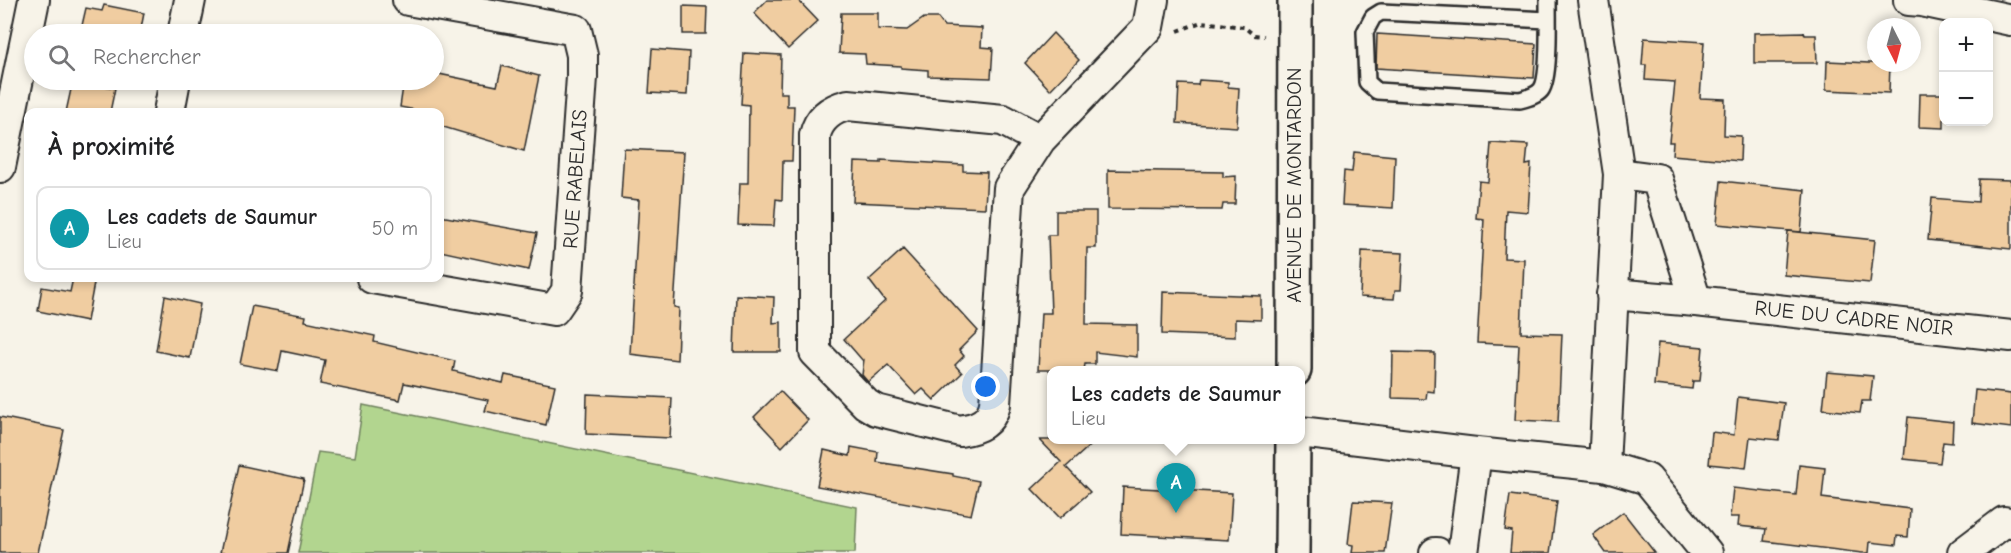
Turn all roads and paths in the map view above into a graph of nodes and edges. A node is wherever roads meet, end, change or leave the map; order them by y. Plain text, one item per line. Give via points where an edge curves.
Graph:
1 (34, 0) edge
2 (190, 0) edge
3 (408, 0) edge
4 (1295, 0) edge
5 (1548, 0) edge
6 (1593, 0) edge
7 (1909, 0) edge
8 (1150, 13) edge
9 (1548, 20) junction
10 (2011, 20) edge
11 (29, 24) edge
12 (185, 24) edge
13 (1295, 38) junction
14 (24, 49) edge
15 (173, 90) edge
16 (170, 108) edge
17 (1040, 140) junction
18 (0, 166) edge
19 (1619, 174) junction
20 (395, 282) edge
21 (1612, 294) junction
22 (1696, 301) junction
23 (2011, 336) edge
24 (1294, 366) edge
25 (1305, 433) edge
26 (1293, 444) edge
27 (1476, 453) junction
28 (1604, 466) junction
29 (2011, 523) edge
30 (1292, 553) edge
31 (1463, 553) edge
32 (1707, 553) edge
33 (1963, 553) edge

1 - 11 street
2 - 12 street
3 - 20 street, RUE RABELAIS via 576,30 582,77 567,291 554,310
4 - 13 street, AVENUE DE MONTARDON
5 - 9 lane
6 - 19 street
7 - 10 street
8 - 13 path via 1174,32 1201,22 1244,27 1254,35
8 - 17 street
9 - 9 lane via 1546,78 1540,90 1520,100 1377,91 1367,82 1365,32 1373,17 1381,12
13 - 24 street, AVENUE DE MONTARDON
14 - 18 street
15 - 16 street
17 - 17 street via 1009,188 993,414 986,423 960,431 876,410 866,404 815,352 817,127 826,115 848,105 1003,120
19 - 21 street
19 - 22 street via 1657,179
21 - 22 street, RUE DU CADRE NOIR
21 - 28 street
22 - 23 street, RUE DU CADRE NOIR
25 - 27 street
26 - 30 street
27 - 28 street
27 - 31 street
28 - 32 street via 1647,479
29 - 33 street via 2004,522

